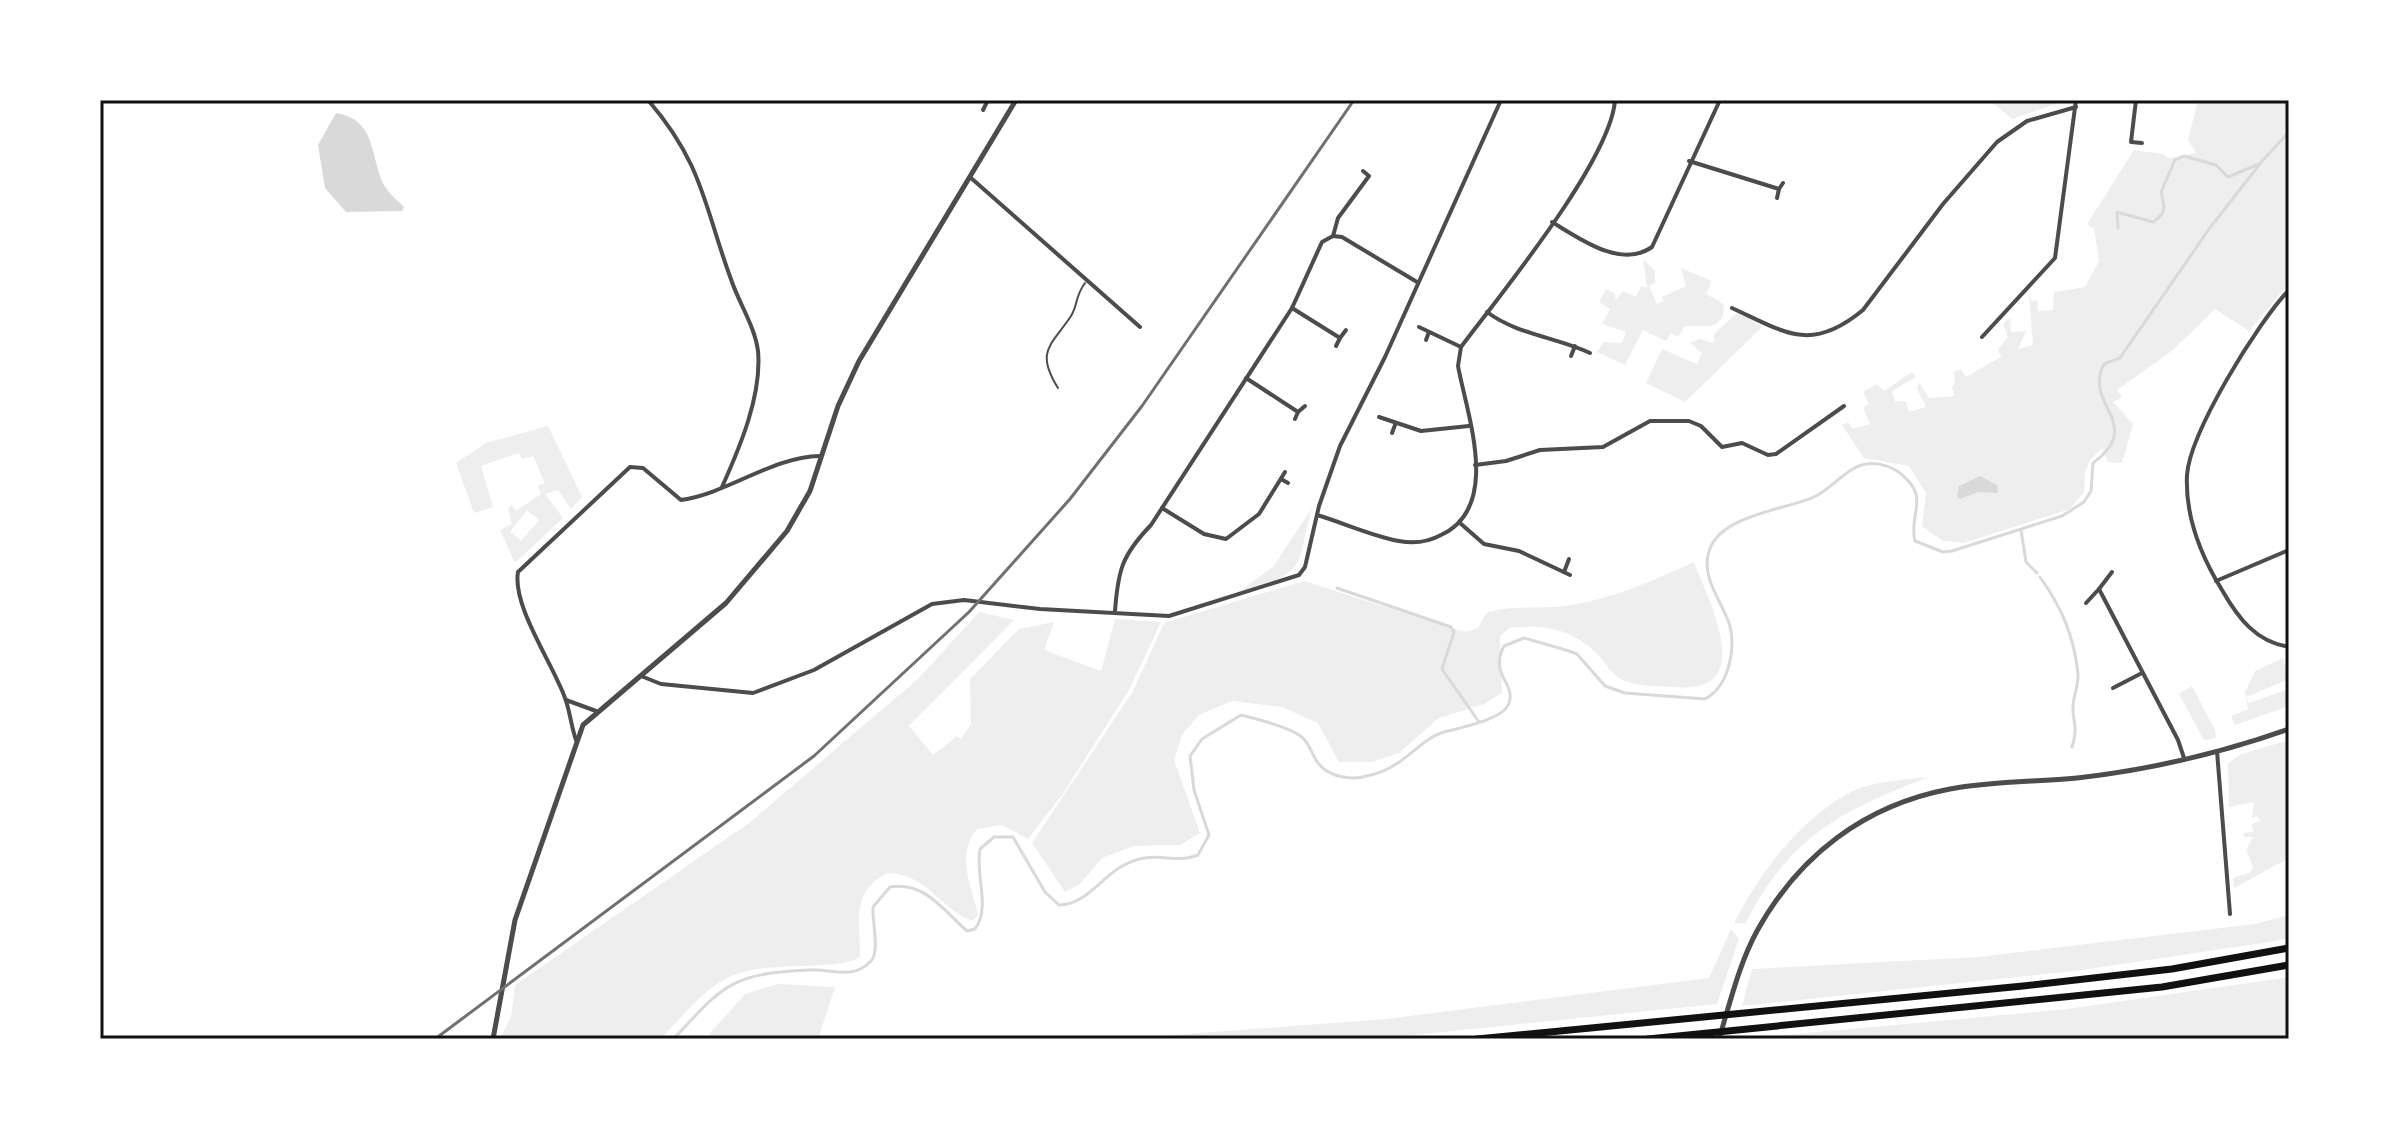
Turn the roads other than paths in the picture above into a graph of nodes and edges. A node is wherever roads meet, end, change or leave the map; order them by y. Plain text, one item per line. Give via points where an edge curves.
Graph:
1 (648, 100) edge
2 (988, 100) edge
3 (1016, 100) edge
4 (1501, 100) edge
5 (1615, 100) edge
6 (1720, 100) edge
7 (2076, 100) edge
8 (2136, 100) edge
9 (2076, 107) junction
10 (983, 110) dead end
11 (2142, 143) dead end
12 (1689, 161) junction
13 (1363, 171) dead end
14 (1369, 176) junction
15 (971, 178) junction
16 (1376, 179) dead end
17 (1783, 183) dead end
18 (1779, 189) junction
19 (1777, 198) dead end
20 (1552, 222) junction
21 (1333, 236) junction
22 (1086, 282) junction
23 (1417, 282) junction
24 (2289, 290) edge
25 (1292, 308) junction
26 (1732, 308) dead end
27 (1487, 312) junction
28 (1140, 327) dead end
29 (1419, 327) dead end
30 (1346, 330) dead end
31 (1429, 332) junction
32 (1982, 337) dead end
33 (1340, 338) junction
34 (1426, 340) dead end
35 (1336, 346) dead end
36 (1575, 346) junction
37 (1461, 347) junction
38 (1590, 353) dead end
39 (1571, 356) dead end
40 (1246, 378) junction
41 (1058, 388) dead end
42 (1305, 406) dead end
43 (1844, 406) dead end
44 (1298, 412) junction
45 (1379, 417) dead end
46 (1295, 419) dead end
47 (1395, 425) junction
48 (1469, 426) junction
49 (1392, 433) dead end
50 (820, 456) junction
51 (1475, 465) junction
52 (1285, 472) dead end
53 (1281, 479) junction
54 (1288, 483) dead end
55 (721, 489) junction
56 (1162, 508) junction
57 (1317, 515) junction
58 (1460, 523) junction
59 (2289, 550) edge
60 (1569, 559) dead end
61 (2112, 572) dead end
62 (2216, 581) junction
63 (2099, 589) junction
64 (2086, 603) dead end
65 (1115, 611) junction
66 (2289, 647) edge
67 (2142, 673) junction
68 (641, 676) junction
69 (2113, 688) dead end
70 (566, 700) junction
71 (596, 711) junction
72 (2289, 729) edge
73 (576, 740) junction
74 (2217, 751) junction
75 (2184, 758) junction
76 (2230, 914) dead end
77 (2289, 948) edge
78 (2289, 965) edge
79 (493, 1039) edge
80 (1477, 1039) edge
81 (1648, 1039) edge
82 (1719, 1039) edge

1 - 55 street via 698,173 758,350 748,417
2 - 10 street
3 - 15 street
4 - 23 street
5 - 20 street via 1603,140
6 - 12 street
7 - 9 street
8 - 11 street via 2131,142
9 - 26 street via 2027,121 1997,142 1863,310 1831,332 1800,338
9 - 32 street via 2058,249
12 - 18 street
12 - 20 street via 1659,234 1645,252 1621,255
13 - 14 street
14 - 16 street
14 - 21 street via 1338,218
15 - 22 street
15 - 50 street via 859,361
17 - 18 street
18 - 19 street
20 - 27 street
21 - 23 street
21 - 25 street via 1322,242
22 - 28 street
22 - 41 lane via 1070,318 1047,349 1048,368
23 - 57 street via 1340,446
24 - 62 street via 2242,352 2188,468 2191,517
25 - 33 street
25 - 40 street
27 - 36 street via 1527,334
27 - 37 street
29 - 31 street
30 - 33 street
31 - 34 street
31 - 37 street
33 - 35 street
36 - 38 street
36 - 39 street
37 - 48 street via 1458,366
40 - 44 street
40 - 56 street
42 - 44 street
43 - 51 street via 1776,454 1742,443 1722,447 1689,421 1650,421 1603,447 1540,450
44 - 46 street
45 - 47 street
47 - 48 street via 1421,431
47 - 49 street
48 - 51 street
50 - 55 street via 780,465
50 - 68 street via 810,491 759,568
51 - 58 street via 1476,487
52 - 53 street
53 - 54 street
53 - 56 street via 1259,514 1226,539 1204,534
55 - 70 street via 681,500 643,468 630,467 518,572 522,603
56 - 65 street via 1123,561
57 - 58 street via 1415,543 1432,540
57 - 65 street via 1305,567 1291,579 1169,616
58 - 60 street via 1484,544 1519,551 1567,573
59 - 62 street
61 - 63 street
62 - 66 street via 2243,622 2267,641
63 - 64 street
63 - 67 street
65 - 68 street via 964,600 932,604 814,670 753,693 661,684
67 - 69 street
67 - 75 street
68 - 71 street
70 - 71 street
70 - 73 street
71 - 73 street
72 - 74 street
73 - 79 street via 515,920
74 - 75 street
74 - 76 street
75 - 82 street via 2079,777 1952,789 1851,826 1789,882 1755,934
77 - 80 highway via 2172,969 2023,986
78 - 81 highway via 2147,988

